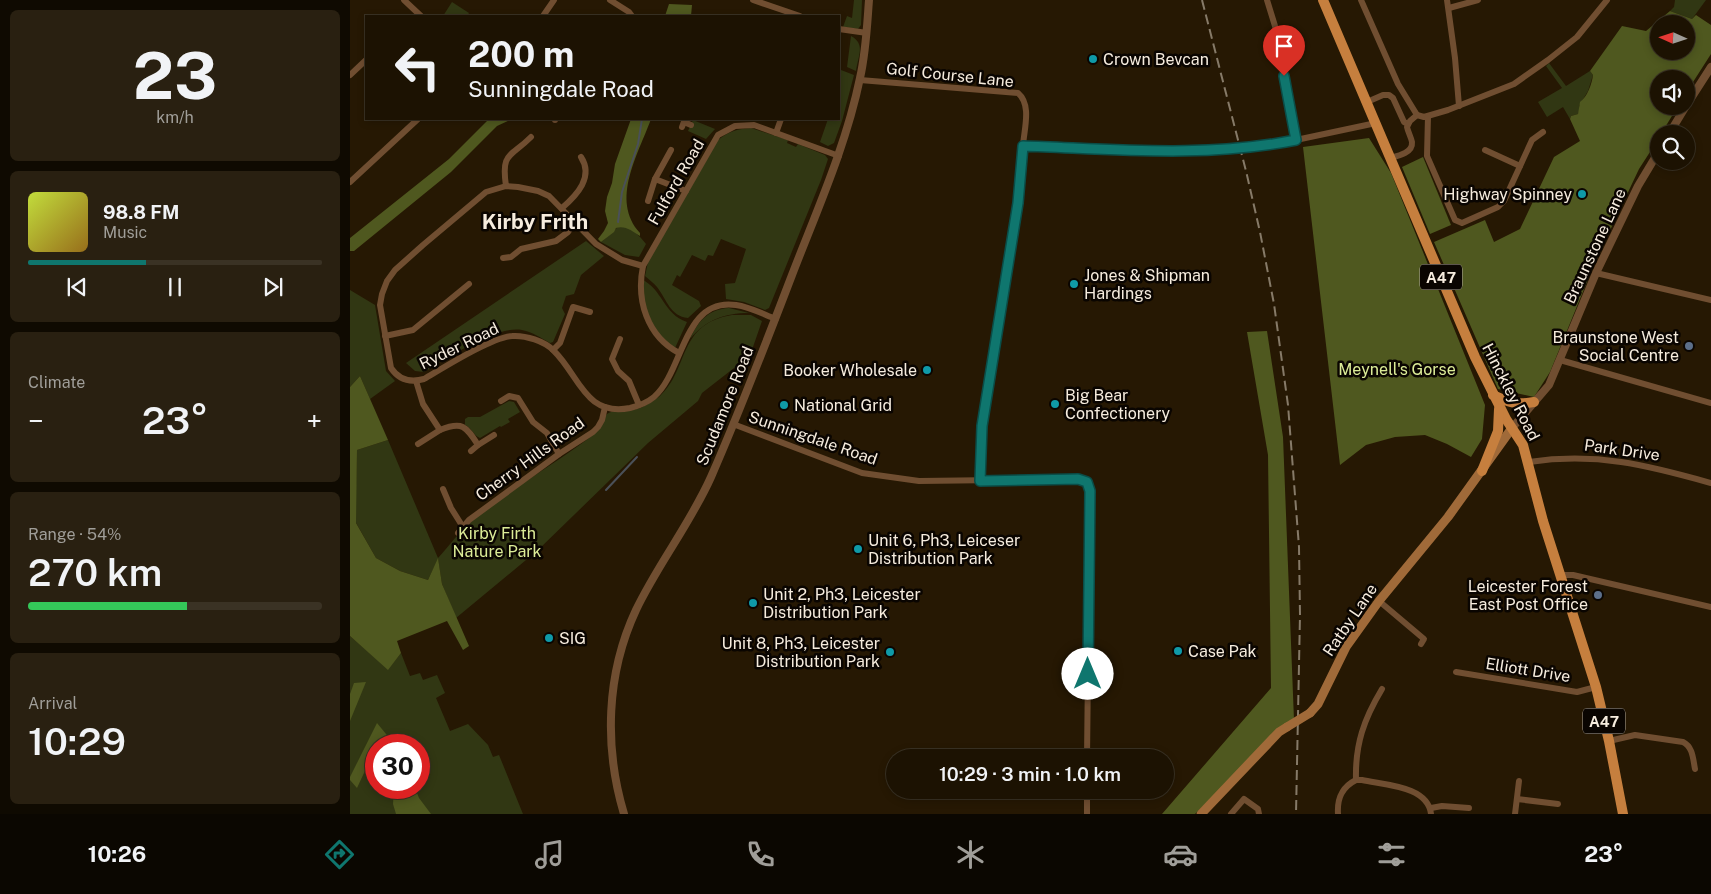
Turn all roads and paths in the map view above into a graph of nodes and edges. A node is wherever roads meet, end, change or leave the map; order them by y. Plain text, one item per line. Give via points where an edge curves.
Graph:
1 (404, 0) edge
2 (554, 0) edge
3 (610, 0) edge
4 (753, 0) edge
5 (869, 0) edge
6 (1267, 0) edge
7 (1323, 0) edge
8 (1361, 0) edge
9 (1447, 0) edge
10 (1478, 0) edge
11 (1607, 0) edge
12 (1448, 8) junction
13 (421, 15) edge
14 (544, 15) edge
15 (631, 15) edge
16 (797, 15) edge
17 (840, 29) edge
18 (867, 33) junction
19 (365, 61) edge
20 (1711, 67) edge
21 (350, 76) edge
22 (860, 80) junction
23 (1695, 92) edge
24 (1367, 102) junction
25 (1459, 106) junction
26 (1418, 115) junction
27 (1428, 116) junction
28 (417, 120) edge
29 (781, 120) edge
30 (683, 122) edge
31 (1376, 123) junction
32 (1408, 124) junction
33 (691, 125) dead end
34 (776, 132) junction
35 (1543, 132) dead end
36 (531, 137) dead end
37 (1296, 140) junction
38 (1023, 146) junction
39 (671, 150) dead end
40 (1485, 150) dead end
41 (839, 156) junction
42 (581, 157) dead end
43 (1390, 158) junction
44 (1520, 166) junction
45 (1650, 166) edge
46 (655, 179) junction
47 (350, 182) edge
48 (506, 186) junction
49 (686, 192) junction
50 (648, 201) dead end
51 (562, 208) junction
52 (576, 222) junction
53 (504, 258) dead end
54 (644, 266) junction
55 (1596, 273) junction
56 (469, 284) dead end
57 (1710, 298) edge
58 (590, 312) dead end
59 (776, 319) junction
60 (385, 336) junction
61 (620, 339) dead end
62 (553, 350) junction
63 (679, 353) junction
64 (1560, 360) junction
65 (416, 381) junction
66 (1493, 395) junction
67 (502, 401) dead end
68 (1534, 402) junction
69 (1711, 404) edge
70 (639, 405) junction
71 (1499, 406) junction
72 (605, 407) junction
73 (732, 424) junction
74 (1512, 428) junction
75 (440, 430) junction
76 (494, 435) dead end
77 (418, 444) dead end
78 (478, 445) junction
79 (471, 451) dead end
80 (559, 454) junction
81 (1529, 462) junction
82 (1482, 471) junction
83 (980, 481) junction
84 (1711, 483) edge
85 (443, 490) dead end
86 (463, 527) junction
87 (458, 533) dead end
88 (1560, 575) junction
89 (1379, 601) junction
90 (1711, 607) edge
91 (1421, 644) dead end
92 (1456, 672) dead end
93 (1596, 687) junction
94 (1382, 689) dead end
95 (1609, 741) junction
96 (1087, 749) edge
97 (1695, 770) dead end
98 (1356, 780) junction
99 (1519, 781) dead end
100 (1087, 799) edge
101 (1517, 799) junction
102 (1558, 804) dead end
103 (1469, 808) dead end
104 (1431, 811) edge
105 (624, 814) edge
106 (1087, 814) edge
107 (1201, 814) edge
108 (1231, 814) edge
109 (1259, 814) edge
110 (1338, 814) edge
111 (1515, 814) edge
112 (1623, 814) edge

1 - 13 street
2 - 14 street
3 - 15 street
4 - 16 street
5 - 18 street, Scudamore Road
6 - 37 street via 1275,26
7 - 24 main road, Hinckley Road / A47
8 - 26 street via 1398,84
9 - 12 street
10 - 12 street
11 - 25 street via 1577,37 1548,60 1514,84
12 - 25 street
17 - 18 street
18 - 22 street, Scudamore Road
19 - 21 street
20 - 23 street
22 - 38 street, Golf Course Lane via 1018,93 1026,108
22 - 41 street, Scudamore Road
24 - 31 main road, Hinckley Road / A47
24 - 32 street via 1389,95
25 - 27 street
26 - 27 street
26 - 32 street
27 - 44 street via 1427,156 1457,223 1498,207
28 - 47 street
29 - 34 street
30 - 33 street
31 - 37 street
31 - 43 main road, Hinckley Road / A47
32 - 43 street via 1412,142 1410,149
34 - 41 street, Fulford Road
34 - 49 street, Fulford Road via 754,124 727,129 718,135
35 - 44 street via 1532,140
36 - 48 street via 505,160
37 - 38 street, bridge via 1257,147 1180,152
38 - 83 street via 1018,203 982,426
39 - 46 street
40 - 44 street
41 - 59 street, Scudamore Road
42 - 51 street via 587,172 584,182
43 - 66 main road, Hinckley Road / A47
45 - 55 street, Braunstone Lane
46 - 49 street
46 - 50 street
48 - 51 street, Ryder Road via 549,196
48 - 60 street, Ryder Road via 477,198 394,270 386,281 380,305
49 - 54 street, Fulford Road
51 - 52 street, Ryder Road
52 - 53 street via 556,241 521,249 512,260
52 - 54 street, Ryder Road via 609,253
54 - 63 street, Fulford Road via 641,291 645,315 659,338
55 - 57 street
55 - 64 street, Braunstone Lane
56 - 60 street via 413,330
58 - 62 street via 572,307 560,343
59 - 63 street via 735,305 720,305 696,321
59 - 73 street, Scudamore Road
60 - 65 street, Ryder Road via 391,368 403,379
61 - 70 street via 612,359 618,371 629,381
62 - 65 street, Ryder Road via 534,339 512,336 493,341
62 - 72 street, Ryder Road via 589,398
63 - 70 street via 660,390
64 - 68 street, Braunstone Lane via 1549,385
64 - 69 street
65 - 75 street via 423,404
66 - 68 main road via 1514,404
66 - 71 main road, Hinckley Road / A47
67 - 80 street via 509,396 518,398
68 - 74 street, Braunstone Lane
70 - 72 street via 623,409
71 - 74 main road, Hinckley Road / A47
71 - 82 main road via 1498,432
72 - 80 street, Cherry Hills Road via 598,427
73 - 83 street, Sunningdale Road via 862,473 919,480
73 - 105 street, Scudamore Road via 711,478 689,522 636,610 619,655 611,707 611,755
74 - 81 main road, Hinckley Road / A47
74 - 82 main road, Ratby Lane
75 - 77 street
75 - 78 street via 452,425 460,426
76 - 78 street
78 - 79 street
80 - 86 street, Cherry Hills Road
81 - 84 street, Park Drive via 1564,458 1609,460 1654,467
81 - 88 main road, Hinckley Road / A47
82 - 89 main road, Ratby Lane
83 - 96 street, Sunningdale Road via 1078,479 1089,486
85 - 86 street
86 - 87 street, Cherry Hills Road
88 - 90 street via 1573,575
88 - 93 main road, Hinckley Road / A47
89 - 91 street via 1424,639
89 - 107 main road, Ratby Lane, bridge via 1346,648 1318,704 1310,713 1279,732
92 - 93 street, Elliott Drive via 1577,692
93 - 95 main road, Hinckley Road / A47
94 - 98 street via 1360,735
95 - 97 street via 1635,735 1683,742 1691,749
95 - 112 main road, Hinckley Road / A47
98 - 104 street via 1412,790 1428,801
98 - 110 street via 1343,789 1338,799
99 - 101 street
100 - 106 street
101 - 102 street
101 - 111 street
103 - 104 street via 1442,806
108 - 109 street via 1244,799 1258,809

